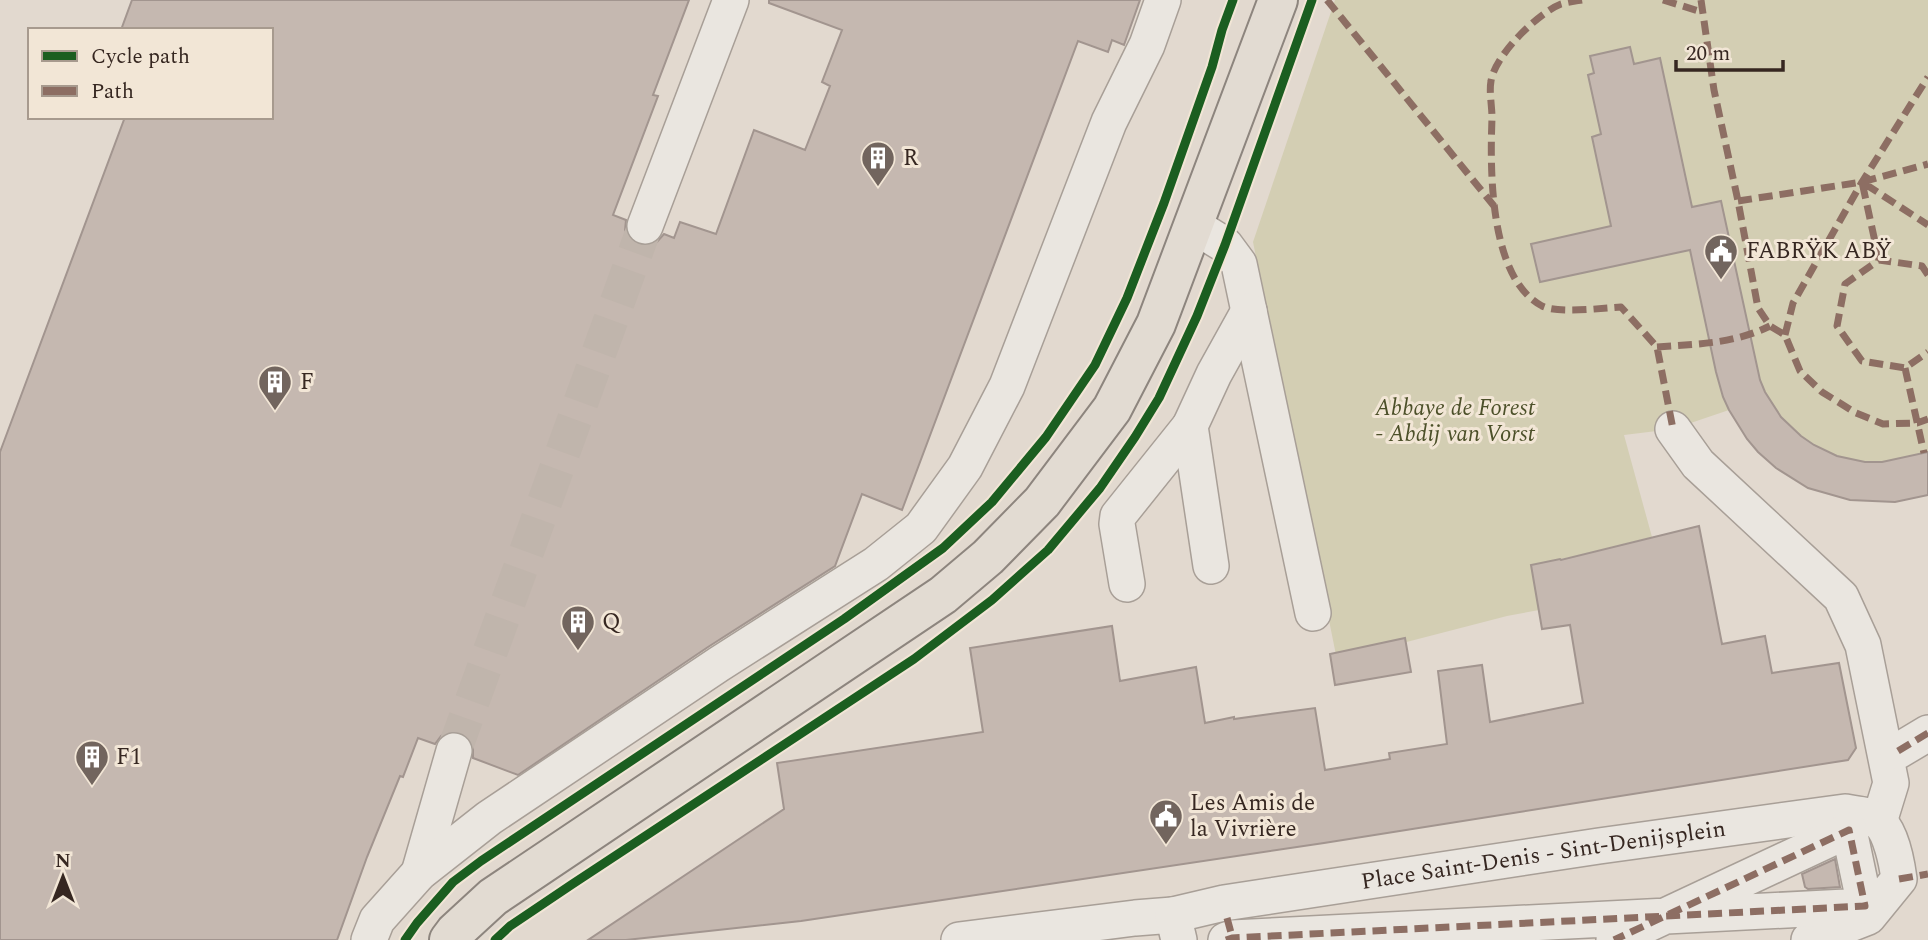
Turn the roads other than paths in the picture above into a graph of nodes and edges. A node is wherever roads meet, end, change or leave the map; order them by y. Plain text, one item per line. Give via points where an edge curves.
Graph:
1 (731, 0) edge
2 (1163, 0) edge
3 (1278, 0) edge
4 (1193, 225) junction
5 (645, 226) tunnel mouth
6 (1249, 312) junction
7 (1190, 426) junction
8 (1672, 429) dead end
9 (1211, 566) dead end
10 (1127, 584) dead end
11 (1313, 613) dead end
12 (1928, 733) edge
13 (454, 751) tunnel mouth
14 (1898, 751) dead end
15 (1879, 822) junction
16 (419, 873) junction
17 (1913, 876) edge
18 (1666, 916) junction
19 (1176, 927) edge
20 (1230, 934) edge
21 (456, 937) edge
22 (369, 940) edge
23 (959, 940) edge
24 (1614, 940) edge
25 (1809, 940) edge

1 - 5 street
2 - 16 street via 1147,45 1109,122 1007,386 965,467 921,528 876,564 489,818
3 - 4 main road
4 - 6 street via 1225,245 1239,264
4 - 21 main road via 1156,324 1112,409 1042,502 988,557 943,595 493,897
6 - 7 street
6 - 11 street
7 - 9 street
7 - 10 street via 1118,516
8 - 15 street via 1698,464 1841,597 1863,645 1891,783
12 - 14 street
13 - 16 street
15 - 17 street
15 - 19 street, Place Saint-Denis - Sint-Denijsplein via 1845,812 1599,846 1224,903
16 - 22 street via 377,920
17 - 25 street via 1868,917
18 - 18 street via 1763,870 1849,830 1865,906
18 - 20 street
18 - 24 street
19 - 23 street, Place Saint-Denis - Sint-Denijsplein via 1135,918

